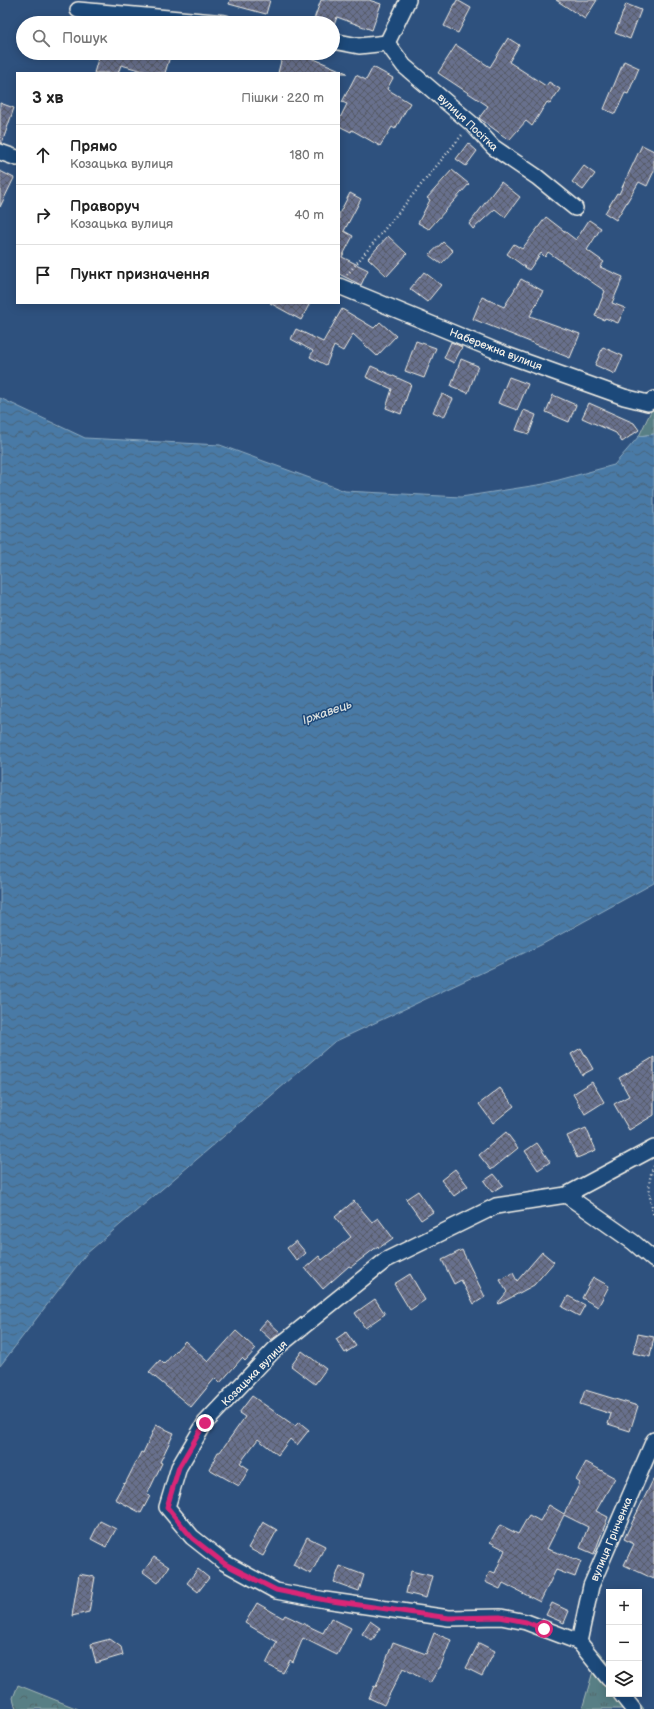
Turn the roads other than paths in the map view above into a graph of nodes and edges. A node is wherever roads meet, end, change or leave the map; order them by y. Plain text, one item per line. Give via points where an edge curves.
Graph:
1 (408, 0) edge
2 (78, 10) dead end
3 (146, 16) edge
4 (340, 42) edge
5 (387, 43) junction
6 (0, 152) edge
7 (16, 158) edge
8 (575, 208) dead end
9 (341, 282) edge
10 (654, 399) edge
11 (654, 1148) edge
12 (566, 1195) junction
13 (654, 1260) edge
14 (654, 1440) edge
15 (579, 1642) junction
16 (606, 1675) edge
17 (623, 1697) edge
18 (633, 1709) edge

1 - 5 street
2 - 3 street
4 - 5 street via 359,46
5 - 8 street, вулиця Посітка via 404,66 472,124 493,147 537,177
6 - 7 street
9 - 10 street, Набережна вулиця via 511,356 624,397 648,403
11 - 12 street, Козацька вулиця
12 - 13 street via 633,1242
12 - 15 street, Козацька вулиця via 496,1206 386,1260 275,1349 205,1423 179,1467 167,1507 192,1538 225,1564 276,1590 325,1600 449,1618 500,1617 526,1622
14 - 15 street, вулиця Грінченка via 591,1586
15 - 16 street
17 - 18 street

